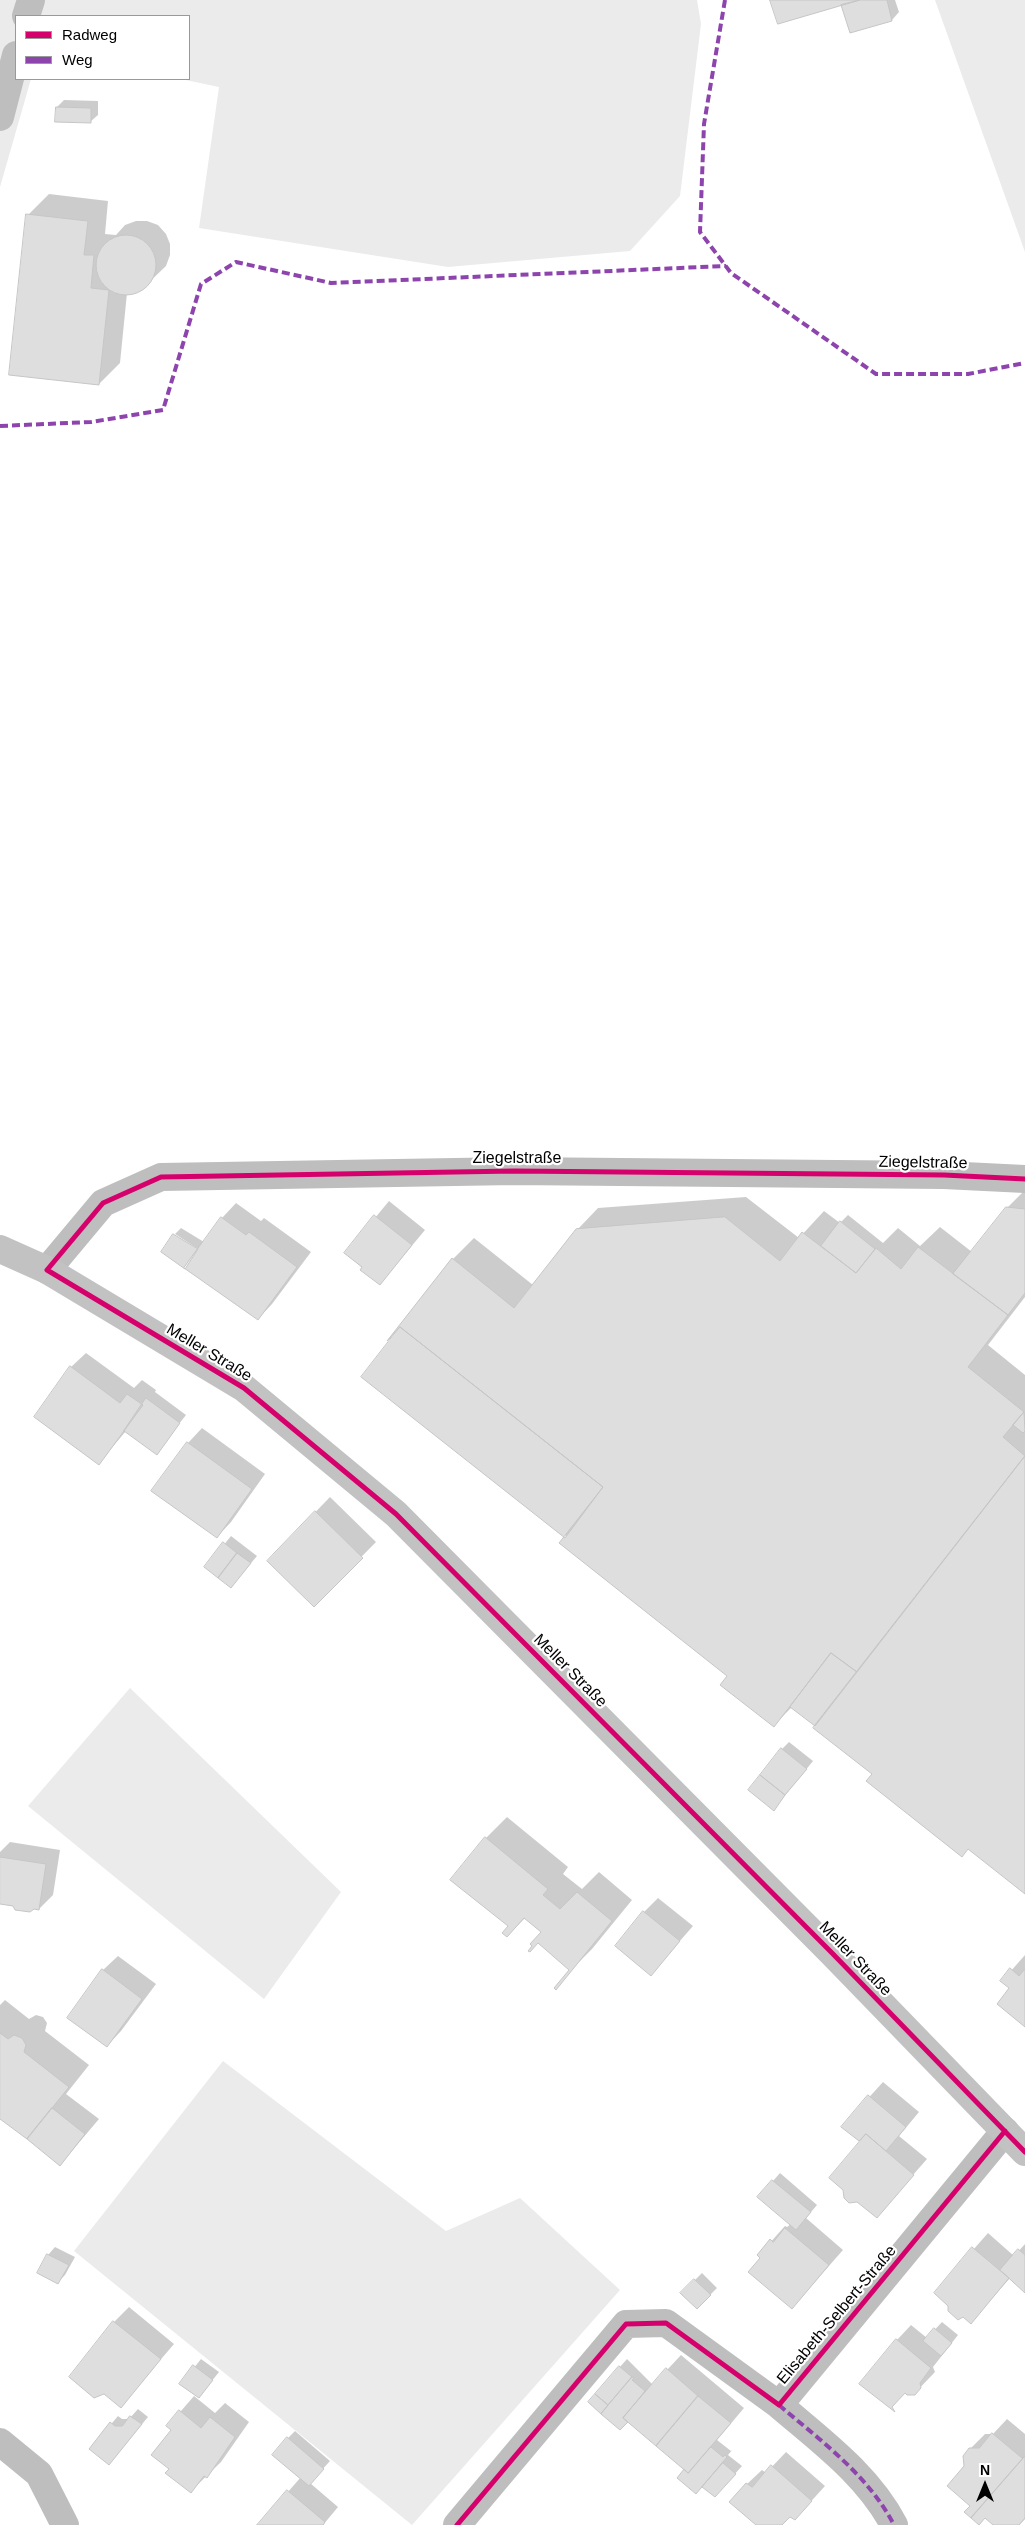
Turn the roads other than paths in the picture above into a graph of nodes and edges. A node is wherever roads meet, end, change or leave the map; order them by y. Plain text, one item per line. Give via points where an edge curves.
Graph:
1 (31, 0) edge
2 (26, 15) edge
3 (15, 59) edge
4 (0, 117) edge
5 (1025, 1179) edge
6 (0, 1250) edge
7 (47, 1270) junction
8 (1005, 2131) junction
9 (1025, 2152) edge
10 (779, 2405) junction
11 (0, 2442) edge
12 (65, 2525) edge
13 (457, 2525) edge
14 (894, 2525) edge

1 - 2 street
3 - 4 street
5 - 7 street, Ziegelstraße via 944,1175 514,1171 160,1176 103,1203
6 - 7 main road, Meller Straße
7 - 8 main road, Meller Straße via 244,1388 396,1514
8 - 9 main road, Meller Straße
8 - 10 street, Elisabeth-Selbert-Straße
10 - 13 street, Elisabeth-Selbert-Straße via 666,2323 626,2324
10 - 14 street via 849,2464
11 - 12 street via 39,2474

